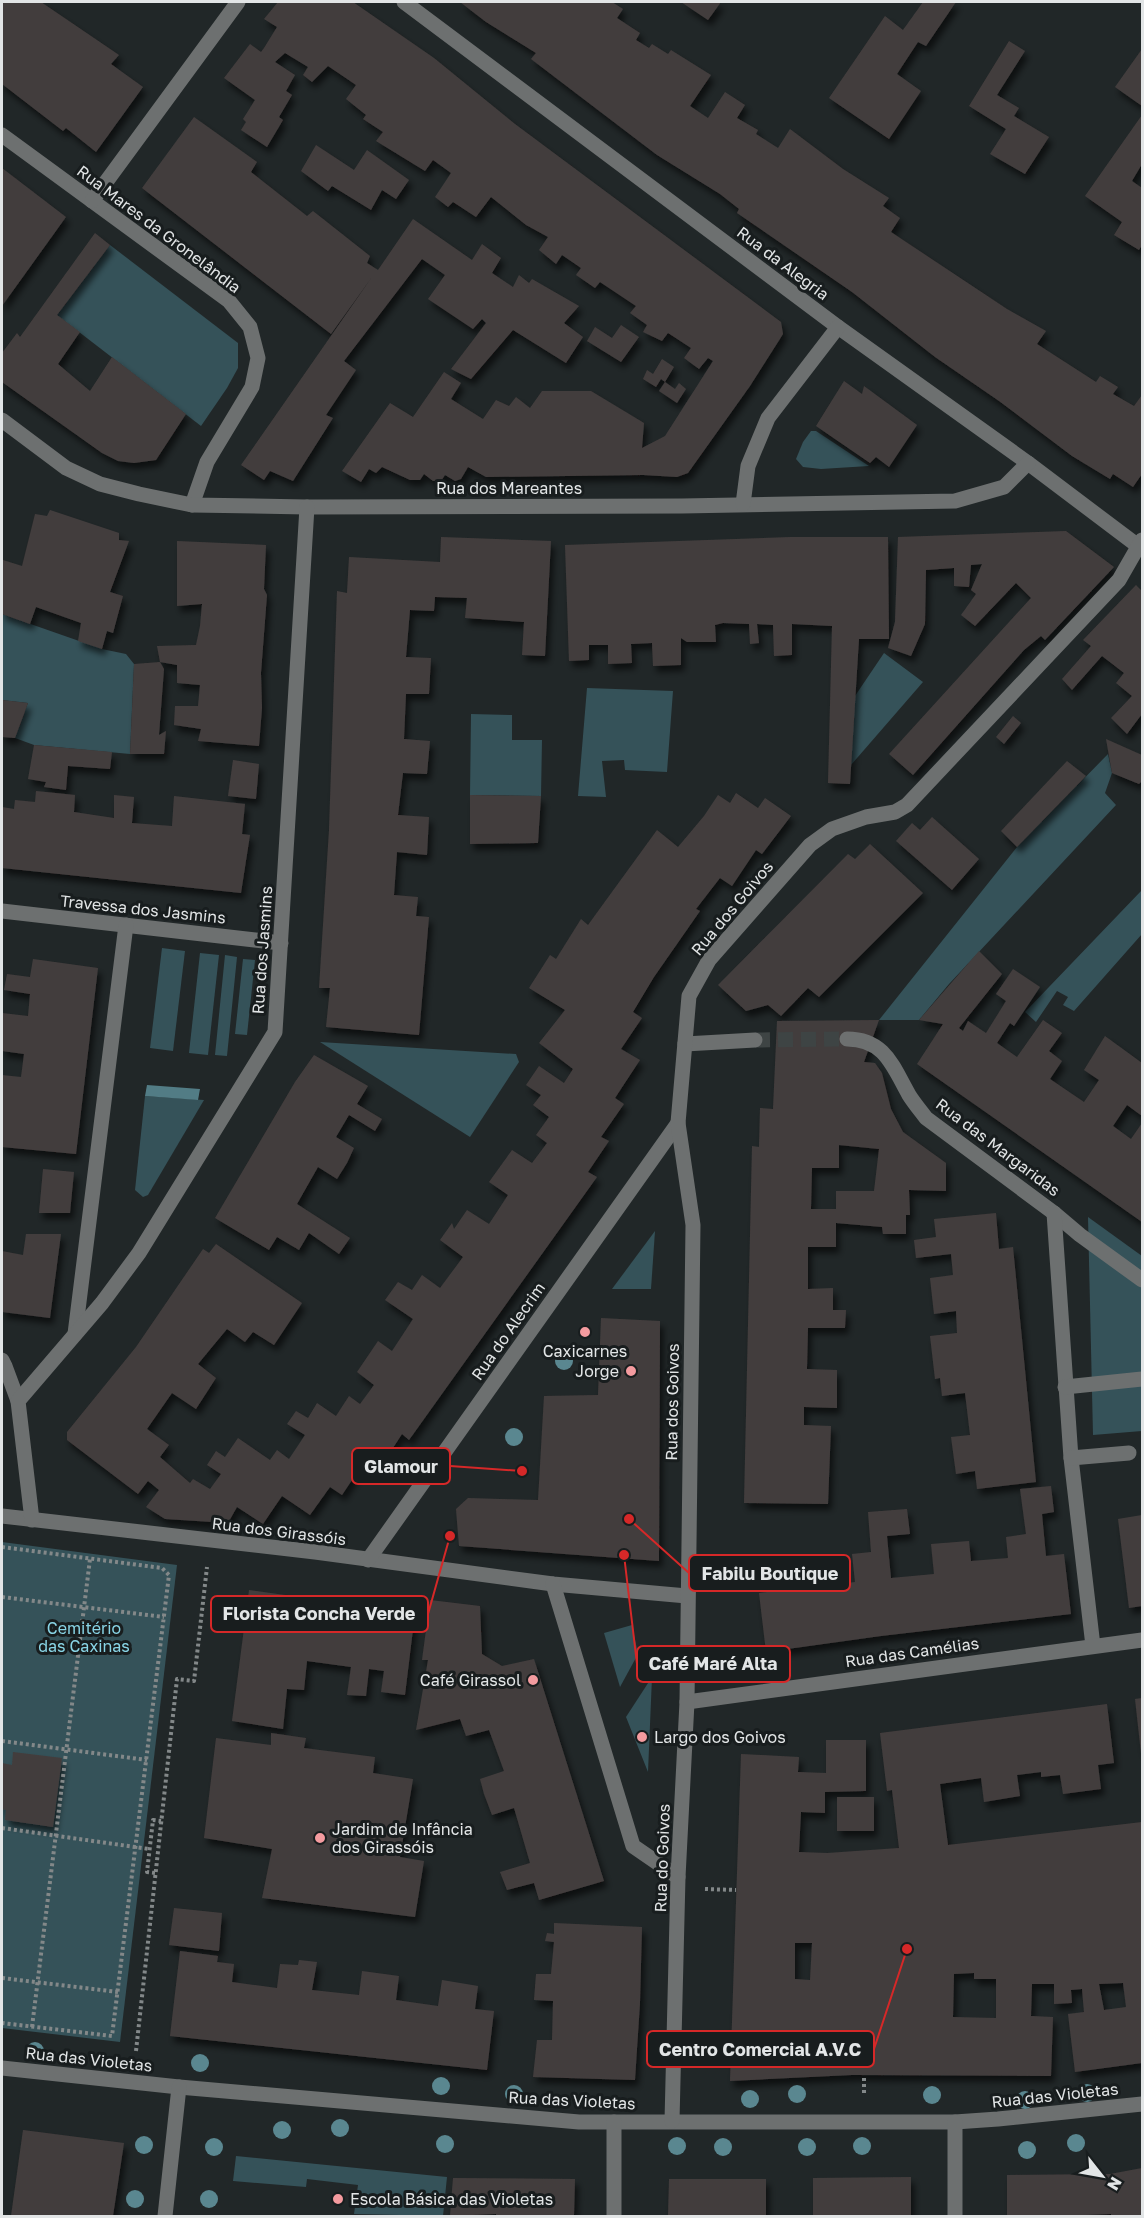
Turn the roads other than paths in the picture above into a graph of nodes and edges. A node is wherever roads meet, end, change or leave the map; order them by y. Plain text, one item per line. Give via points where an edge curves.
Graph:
1 (238, 2) edge
2 (404, 2) edge
3 (2, 135) edge
4 (92, 201) junction
5 (838, 327) junction
6 (2, 420) edge
7 (1028, 463) junction
8 (743, 504) junction
9 (192, 505) junction
10 (307, 507) junction
11 (1142, 545) edge
12 (2, 911) edge
13 (126, 925) junction
14 (281, 943) junction
15 (847, 1039) tunnel mouth
16 (755, 1040) tunnel mouth
17 (685, 1044) junction
18 (678, 1123) junction
19 (1054, 1213) junction
20 (1143, 1280) edge
21 (75, 1334) junction
22 (2, 1360) edge
23 (1143, 1379) edge
24 (1065, 1387) junction
25 (18, 1401) junction
26 (1129, 1453) dead end
27 (1071, 1458) junction
28 (2, 1516) edge
29 (32, 1520) junction
30 (368, 1560) junction
31 (553, 1584) junction
32 (687, 1596) junction
33 (1143, 1641) edge
34 (1093, 1646) junction
35 (687, 1702) junction
36 (678, 1876) junction
37 (2, 2068) edge
38 (179, 2087) junction
39 (1143, 2104) edge
40 (672, 2121) junction
41 (614, 2122) junction
42 (956, 2122) junction
43 (165, 2217) edge
44 (614, 2217) edge
45 (955, 2217) edge

1 - 4 street
2 - 5 street, Rua da Alegria
3 - 4 street, Rua Mares da Gronelândia
4 - 9 street, Rua Mares da Gronelândia via 229,302 250,327 258,358 252,387 207,462
5 - 7 street, Rua da Alegria
5 - 8 street via 768,418 748,466
6 - 9 street, Rua dos Mareantes via 66,468 100,483
7 - 8 street, Rua dos Mareantes via 1004,487 955,501
7 - 11 street, Rua da Alegria
8 - 10 street, Rua dos Mareantes
9 - 10 street, Rua dos Mareantes
10 - 14 street, Rua dos Jasmins
11 - 17 street, Rua dos Goivos via 1119,580 907,805 895,812 832,829 810,845 709,960 689,996
12 - 13 street, Travessa dos Jasmins
13 - 14 street, Travessa dos Jasmins
13 - 21 street
14 - 21 street, Rua dos Jasmins via 275,1032 139,1253
15 - 19 street, Rua das Margaridas via 858,1039 883,1051 926,1118
16 - 17 street
17 - 18 street, Rua dos Goivos
18 - 30 street, Rua do Alecrim
18 - 32 street, Rua dos Goivos via 693,1225
19 - 20 street, Rua das Margaridas
19 - 24 street, Rua das Margaridas
21 - 25 street, Rua dos Jasmins
22 - 25 street
23 - 24 street
24 - 27 street, Rua das Margaridas
25 - 29 street
26 - 27 street
27 - 34 street, Rua das Margaridas
28 - 29 street, Rua dos Girassóis
29 - 30 street, Rua dos Girassóis
30 - 31 street, Rua dos Girassóis
31 - 32 street, Rua dos Girassóis
31 - 36 street via 633,1846
32 - 35 street, Rua do Goivos
33 - 34 street, Rua das Camélias
34 - 35 street, Rua das Camélias
35 - 36 street, Rua do Goivos
36 - 40 street, Rua do Goivos
37 - 38 street, Rua das Violetas
38 - 41 street, Rua das Violetas
38 - 43 street
39 - 42 street, Rua das Violetas
40 - 41 street, Rua das Violetas
40 - 42 street, Rua das Violetas
41 - 44 street
42 - 45 street

